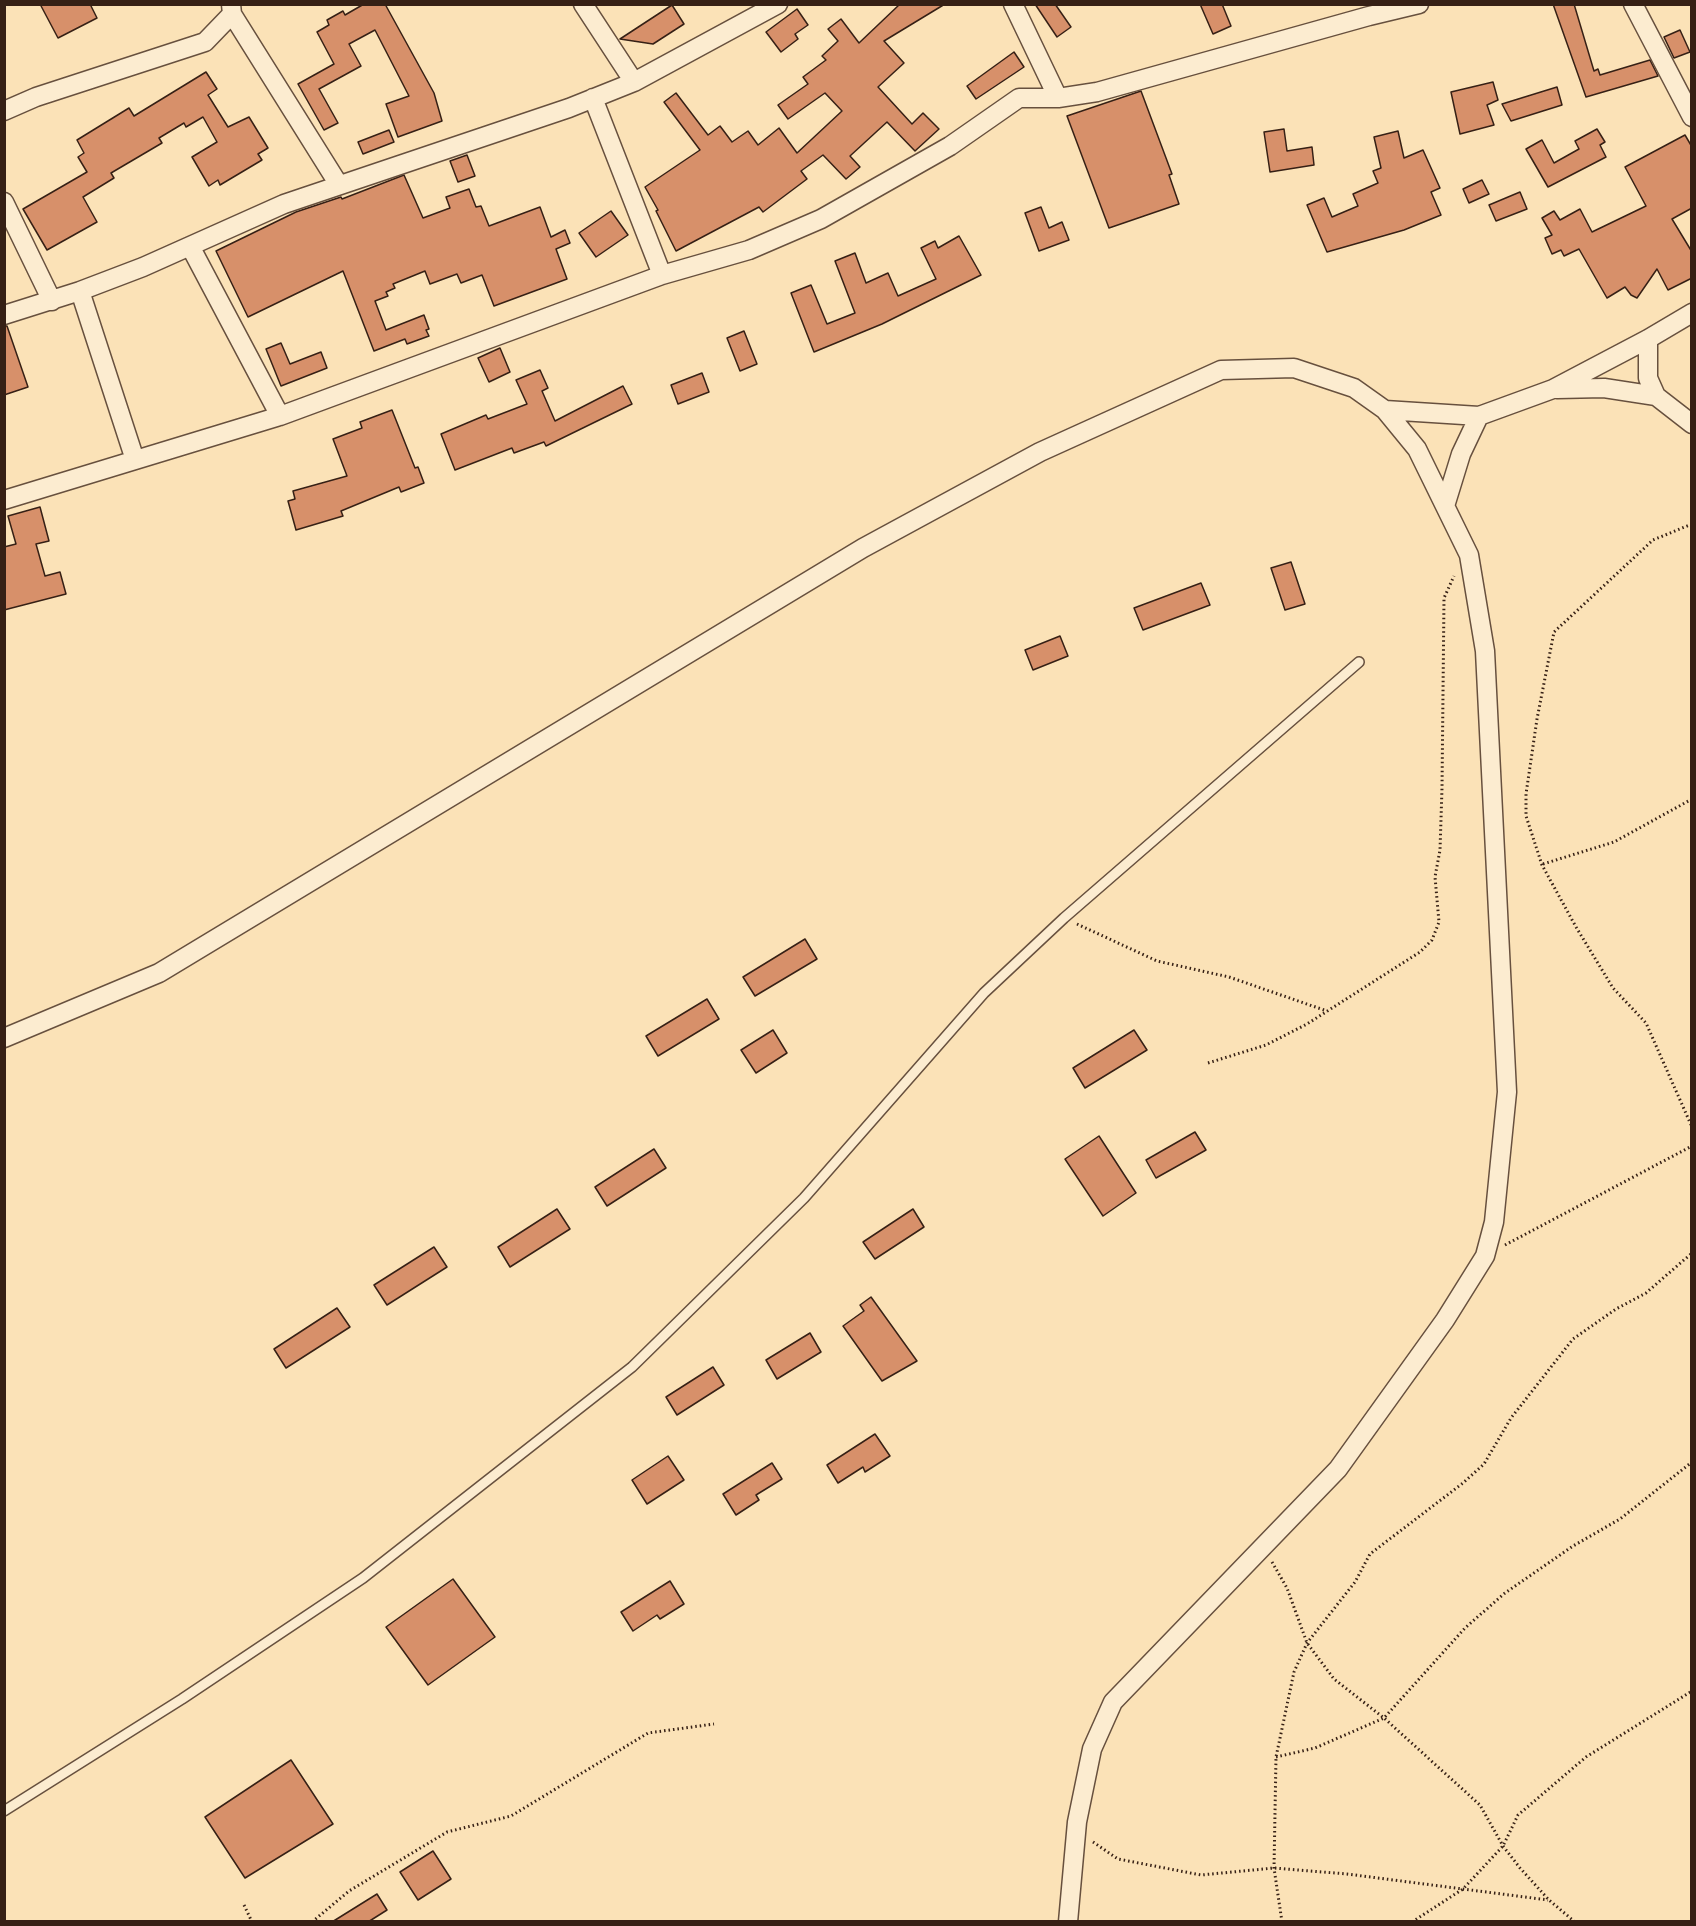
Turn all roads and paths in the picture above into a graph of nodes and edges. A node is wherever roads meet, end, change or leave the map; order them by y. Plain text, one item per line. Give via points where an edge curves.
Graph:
1 (584, 4) edge
2 (778, 4) edge
3 (1013, 4) edge
4 (1419, 4) edge
5 (1633, 4) edge
6 (232, 9) edge
7 (634, 82) junction
8 (1058, 98) junction
9 (593, 99) junction
10 (4, 111) edge
11 (1692, 117) edge
12 (339, 185) junction
13 (4, 202) edge
14 (190, 246) junction
15 (662, 275) junction
16 (80, 291) junction
17 (52, 301) junction
18 (1692, 313) edge
19 (4, 315) edge
20 (1648, 339) junction
21 (1552, 389) junction
22 (1656, 396) junction
23 (1385, 411) junction
24 (279, 416) junction
25 (1479, 416) junction
26 (1692, 424) edge
27 (135, 460) junction
28 (4, 500) edge
29 (1444, 506) junction
30 (1692, 524) edge
31 (1450, 582) dead end
32 (1359, 662) dead end
33 (1692, 799) edge
34 (1542, 865) junction
35 (1064, 918) junction
36 (1327, 1011) junction
37 (4, 1038) edge
38 (1208, 1063) dead end
39 (1692, 1127) edge
40 (1692, 1146) edge
41 (1692, 1253) edge
42 (1485, 1256) junction
43 (1692, 1462) edge
44 (1263, 1548) junction
45 (1307, 1643) junction
46 (1692, 1691) edge
47 (1384, 1718) junction
48 (714, 1724) dead end
49 (1276, 1757) junction
50 (4, 1811) edge
51 (1076, 1831) junction
52 (1503, 1846) junction
53 (1274, 1868) junction
54 (1463, 1889) junction
55 (1549, 1900) junction
56 (244, 1905) dead end
57 (252, 1922) edge
58 (312, 1922) edge
59 (1068, 1922) edge
60 (1282, 1922) edge
61 (1412, 1922) edge
62 (1575, 1922) edge

1 - 7 street
2 - 7 street
3 - 8 street
4 - 8 street via 1097,92
5 - 11 street
6 - 10 street via 205,42
6 - 12 street
7 - 9 street
8 - 15 street via 1019,98 950,146 821,219 749,250
9 - 12 street
9 - 15 street
12 - 14 street via 284,204
13 - 17 street
14 - 16 street
14 - 24 street
15 - 24 street
16 - 17 street
16 - 27 street
17 - 19 street
18 - 20 street
20 - 21 street
20 - 22 street via 1648,378
21 - 22 street via 1605,388
21 - 25 street
22 - 26 street
23 - 25 street
23 - 29 street via 1417,449
23 - 37 street via 1354,388 1294,368 1221,370 1040,452 863,548 159,973
24 - 27 street
25 - 29 street via 1461,454
27 - 28 street
29 - 42 street via 1469,555 1485,651 1507,1092 1494,1222
30 - 34 path via 1653,540 1554,632 1526,794 1526,816
31 - 36 path via 1444,598 1442,788 1435,878 1439,922 1432,940 1420,952
32 - 35 lane
33 - 34 path via 1614,842
34 - 39 path via 1613,988 1646,1023
35 - 36 path via 1157,961 1229,977
35 - 50 lane via 984,993 804,1198 632,1367 363,1578
36 - 38 path via 1266,1045
40 - 42 path
41 - 45 path via 1646,1293 1573,1339 1511,1418 1484,1464 1370,1554 1355,1582
42 - 44 street via 1445,1320 1338,1469
43 - 47 path via 1620,1519 1572,1546 1505,1593 1465,1628
44 - 45 path via 1287,1588
44 - 51 street via 1113,1702 1092,1749
45 - 47 path via 1334,1679
45 - 49 path via 1294,1672
46 - 52 path via 1586,1757 1518,1815
47 - 49 path via 1315,1748
47 - 52 path via 1480,1805
48 - 58 path via 648,1733 511,1816 447,1833 349,1891
49 - 53 path
51 - 53 path via 1118,1859 1201,1875
51 - 59 street
52 - 54 path
52 - 55 path
53 - 54 path
53 - 60 path
54 - 55 path
54 - 61 path
55 - 62 path
56 - 57 path

